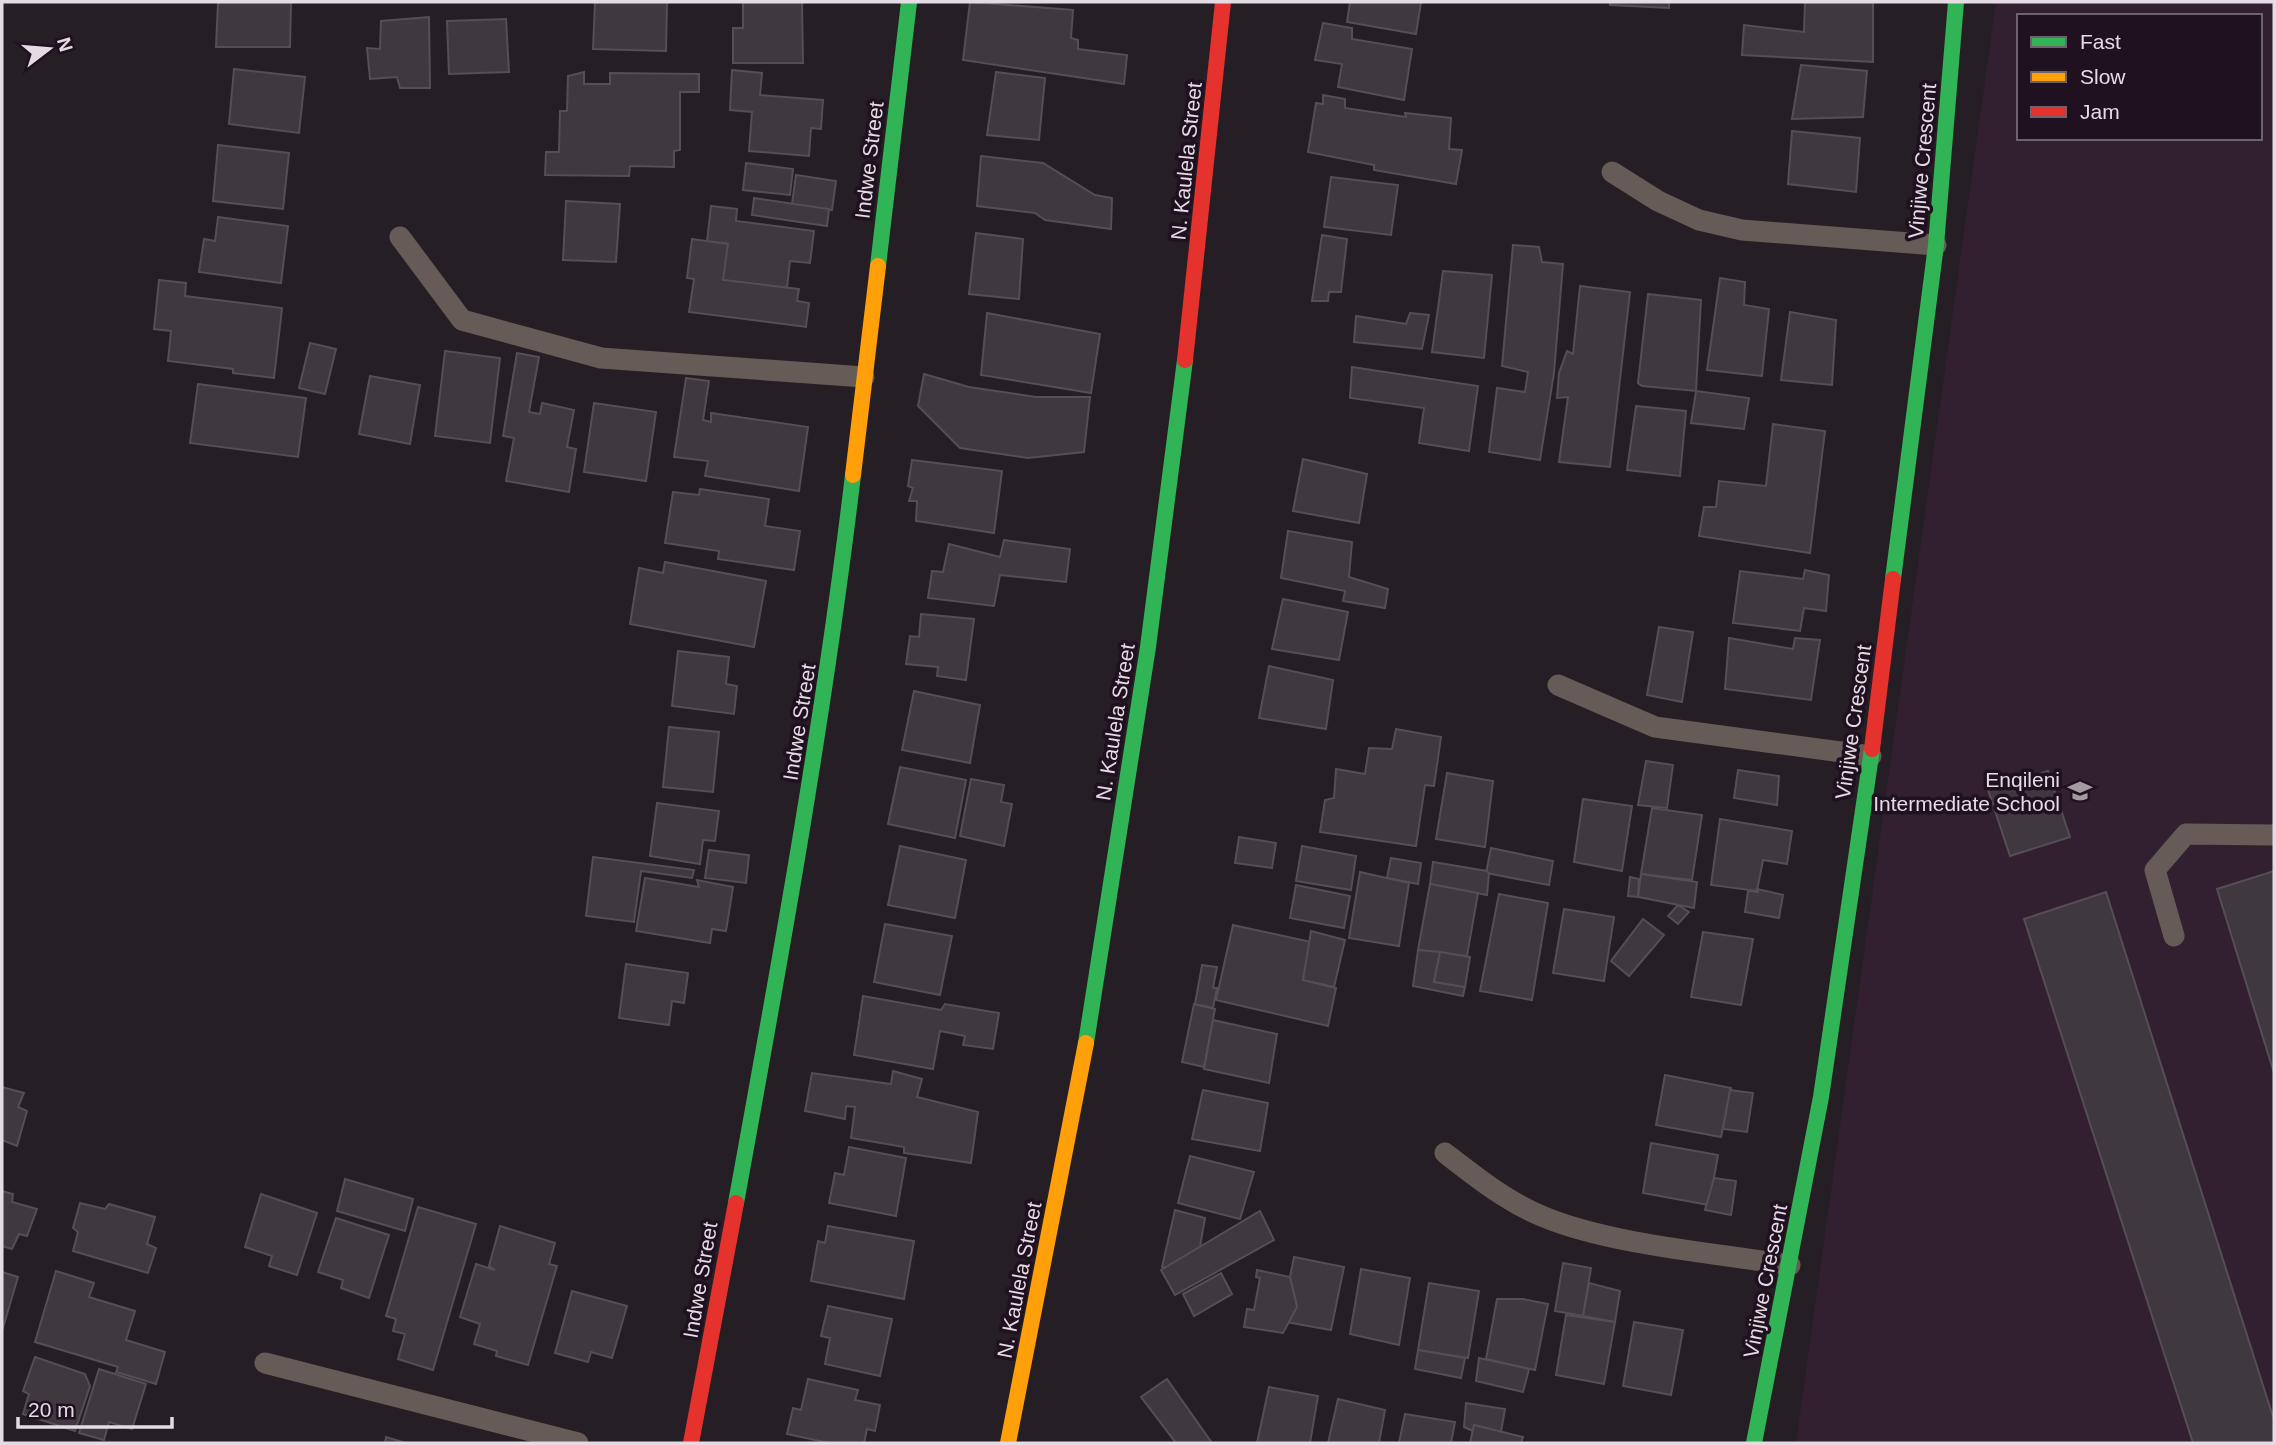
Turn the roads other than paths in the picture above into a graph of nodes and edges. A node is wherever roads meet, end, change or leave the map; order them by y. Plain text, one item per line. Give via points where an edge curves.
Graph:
1 (909, 2) edge
2 (1223, 2) edge
3 (1956, 2) edge
4 (1612, 172) dead end
5 (400, 237) dead end
6 (1936, 245) junction
7 (864, 377) junction
8 (1558, 685) dead end
9 (1871, 756) junction
10 (2274, 835) edge
11 (2174, 936) dead end
12 (1445, 1153) dead end
13 (1790, 1265) junction
14 (265, 1363) dead end
15 (578, 1443) edge
16 (691, 1443) edge
17 (1008, 1443) edge
18 (1755, 1443) edge

1 - 7 street, Indwe Street
2 - 17 street, N. Kaulela Street via 1190,322 1148,647 1079,1088
3 - 6 street, Vinjiwe Crescent
4 - 6 lane via 1699,220 1742,230
5 - 7 lane via 462,320 601,358
6 - 9 street, Vinjiwe Crescent
7 - 16 street, Indwe Street via 832,650 798,866
8 - 9 lane via 1655,727
9 - 13 street, Vinjiwe Crescent via 1821,1097
10 - 11 lane via 2186,834 2155,870
12 - 13 lane via 1498,1194 1544,1217 1606,1234
13 - 18 street, Vinjiwe Crescent
14 - 15 lane

